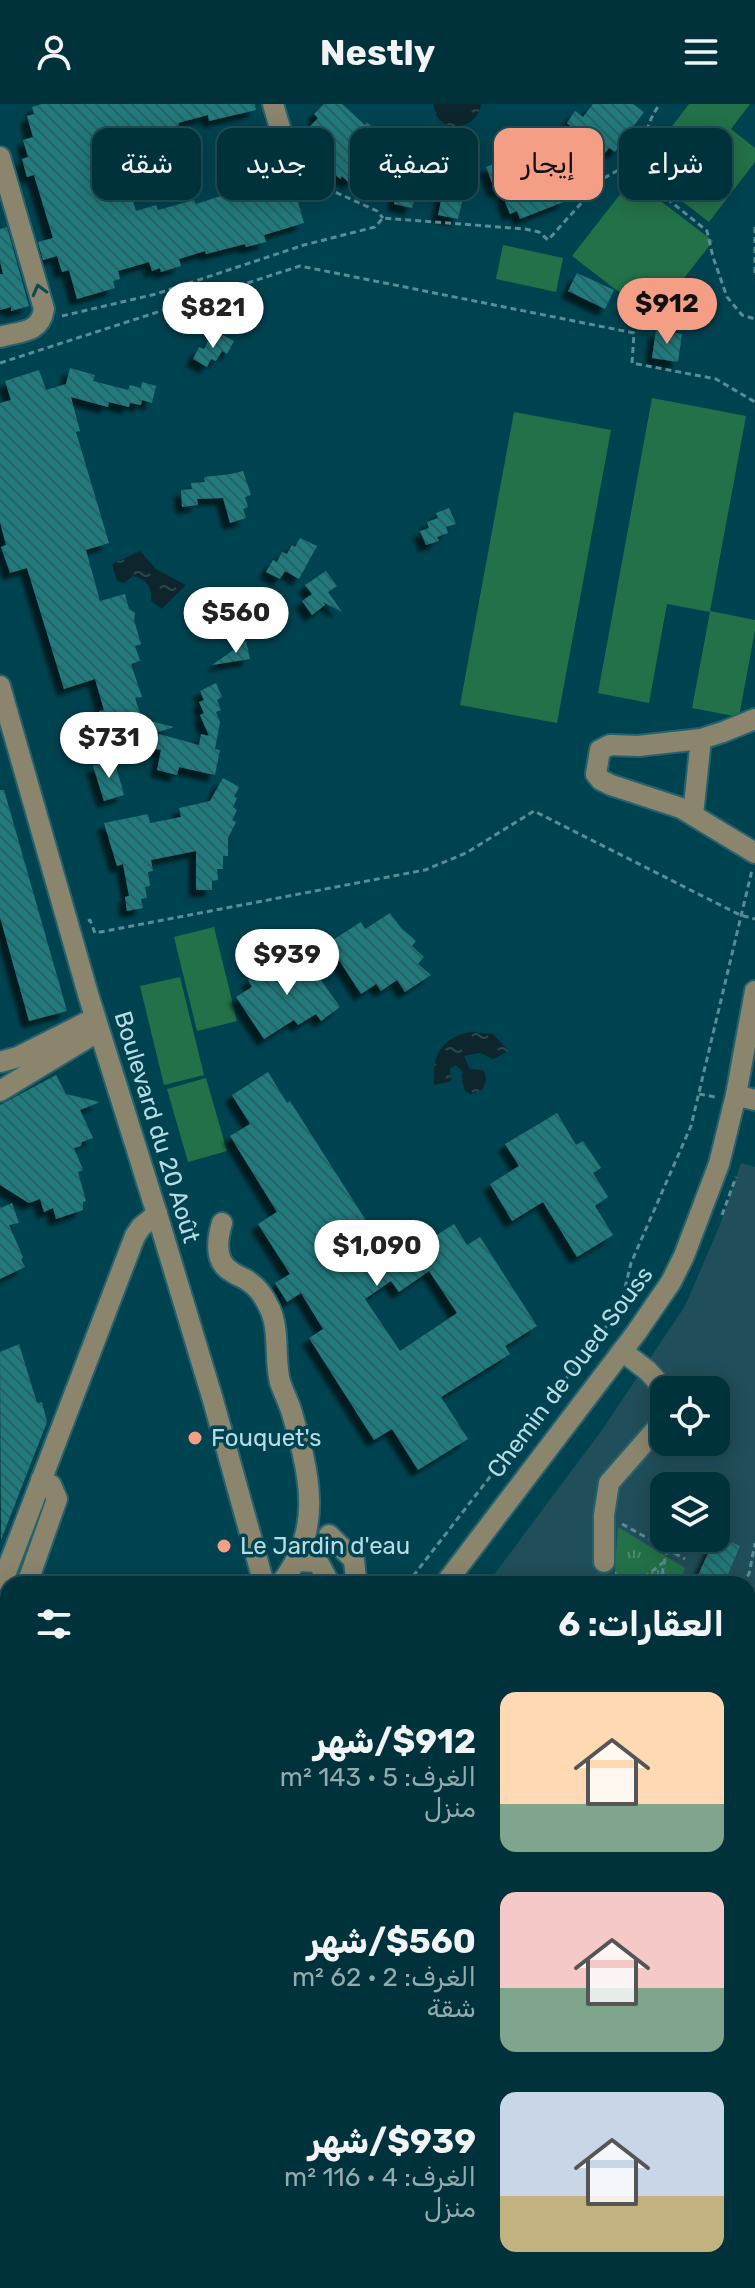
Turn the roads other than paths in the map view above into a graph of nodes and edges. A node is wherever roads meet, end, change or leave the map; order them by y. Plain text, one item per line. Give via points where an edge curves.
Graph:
1 (273, 104) edge
2 (280, 128) edge
3 (0, 157) edge
4 (0, 337) edge
5 (0, 686) edge
6 (755, 719) edge
7 (701, 739) junction
8 (693, 815) junction
9 (755, 856) edge
10 (755, 991) edge
11 (97, 1024) junction
12 (0, 1062) edge
13 (0, 1091) edge
14 (745, 1098) edge
15 (157, 1214) junction
16 (222, 1223) dead end
17 (622, 1351) junction
18 (652, 1376) edge
19 (650, 1436) edge
20 (41, 1480) junction
21 (329, 1535) dead end
22 (296, 1561) junction
23 (604, 1562) dead end
24 (5, 1576) edge
25 (30, 1576) edge
26 (262, 1576) edge
27 (286, 1576) edge
28 (326, 1576) edge
29 (356, 1576) edge
30 (451, 1576) edge

1 - 2 street
4 -> 3 street via 38,326 44,309
5 - 11 street, Boulevard du 20 Août
6 - 7 street
7 - 8 street
7 - 8 street via 610,745 600,750 596,774 611,785
8 - 9 street
10 - 14 street, Chemin de Oued Souss
11 - 12 street
11 - 13 street
11 - 15 street, Boulevard du 20 Août
14 - 17 street, Chemin de Oued Souss via 684,1256
15 - 20 street via 131,1245
15 - 26 street, Boulevard du 20 Août
16 - 22 street via 220,1262 249,1281 272,1312 280,1383 308,1473 311,1509
17 - 18 street
17 - 30 street, Chemin de Oued Souss
19 - 23 street via 609,1483
20 - 24 street
20 - 25 street via 51,1485 57,1499
21 - 29 street via 354,1560
22 - 27 street
22 - 28 street via 318,1562

